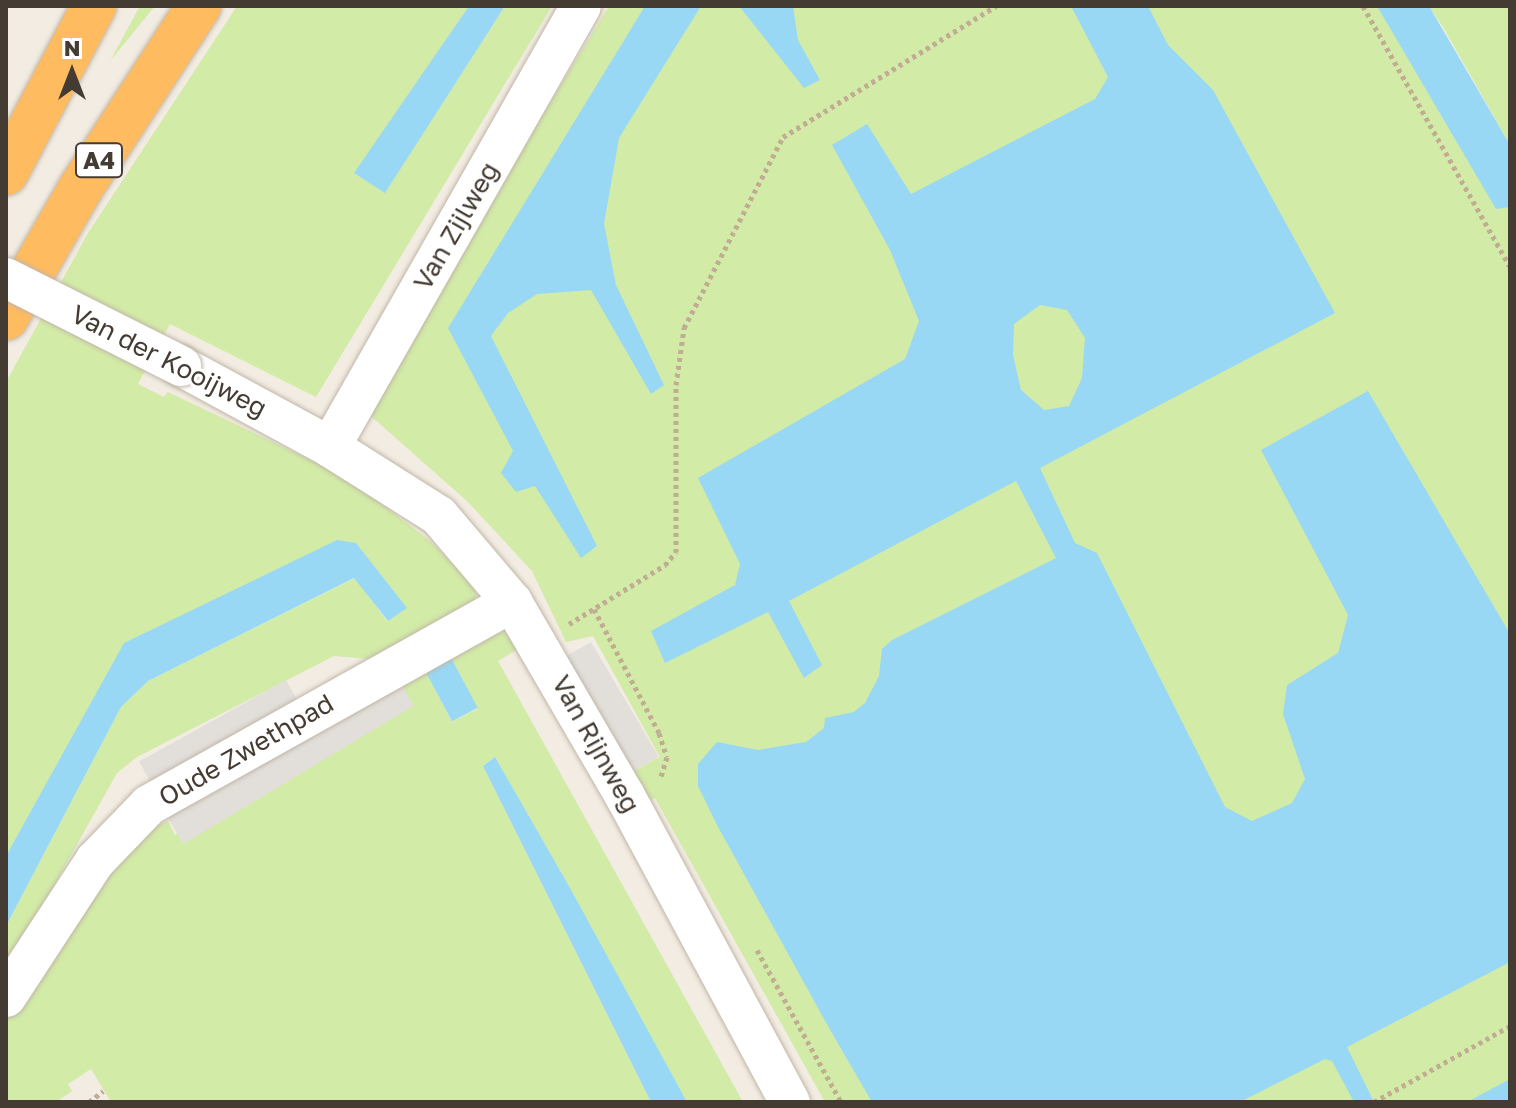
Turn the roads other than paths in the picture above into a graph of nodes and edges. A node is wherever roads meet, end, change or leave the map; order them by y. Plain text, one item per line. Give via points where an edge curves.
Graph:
1 (94, 6) edge
2 (199, 6) edge
3 (581, 6) edge
4 (6, 173) edge
5 (6, 278) edge
6 (6, 318) edge
7 (330, 447) junction
8 (512, 602) junction
9 (6, 997) edge
10 (790, 1102) edge

1 - 4 highway
2 - 6 highway, A4 via 90,173
3 - 7 street, Van Zijlweg
5 - 7 street, Van der Kooijweg, bridge
7 - 8 street, Van Rijnweg via 439,516
8 - 9 street, Oude Zwethpad via 149,805 95,861
8 - 10 street, Van Rijnweg via 625,796

